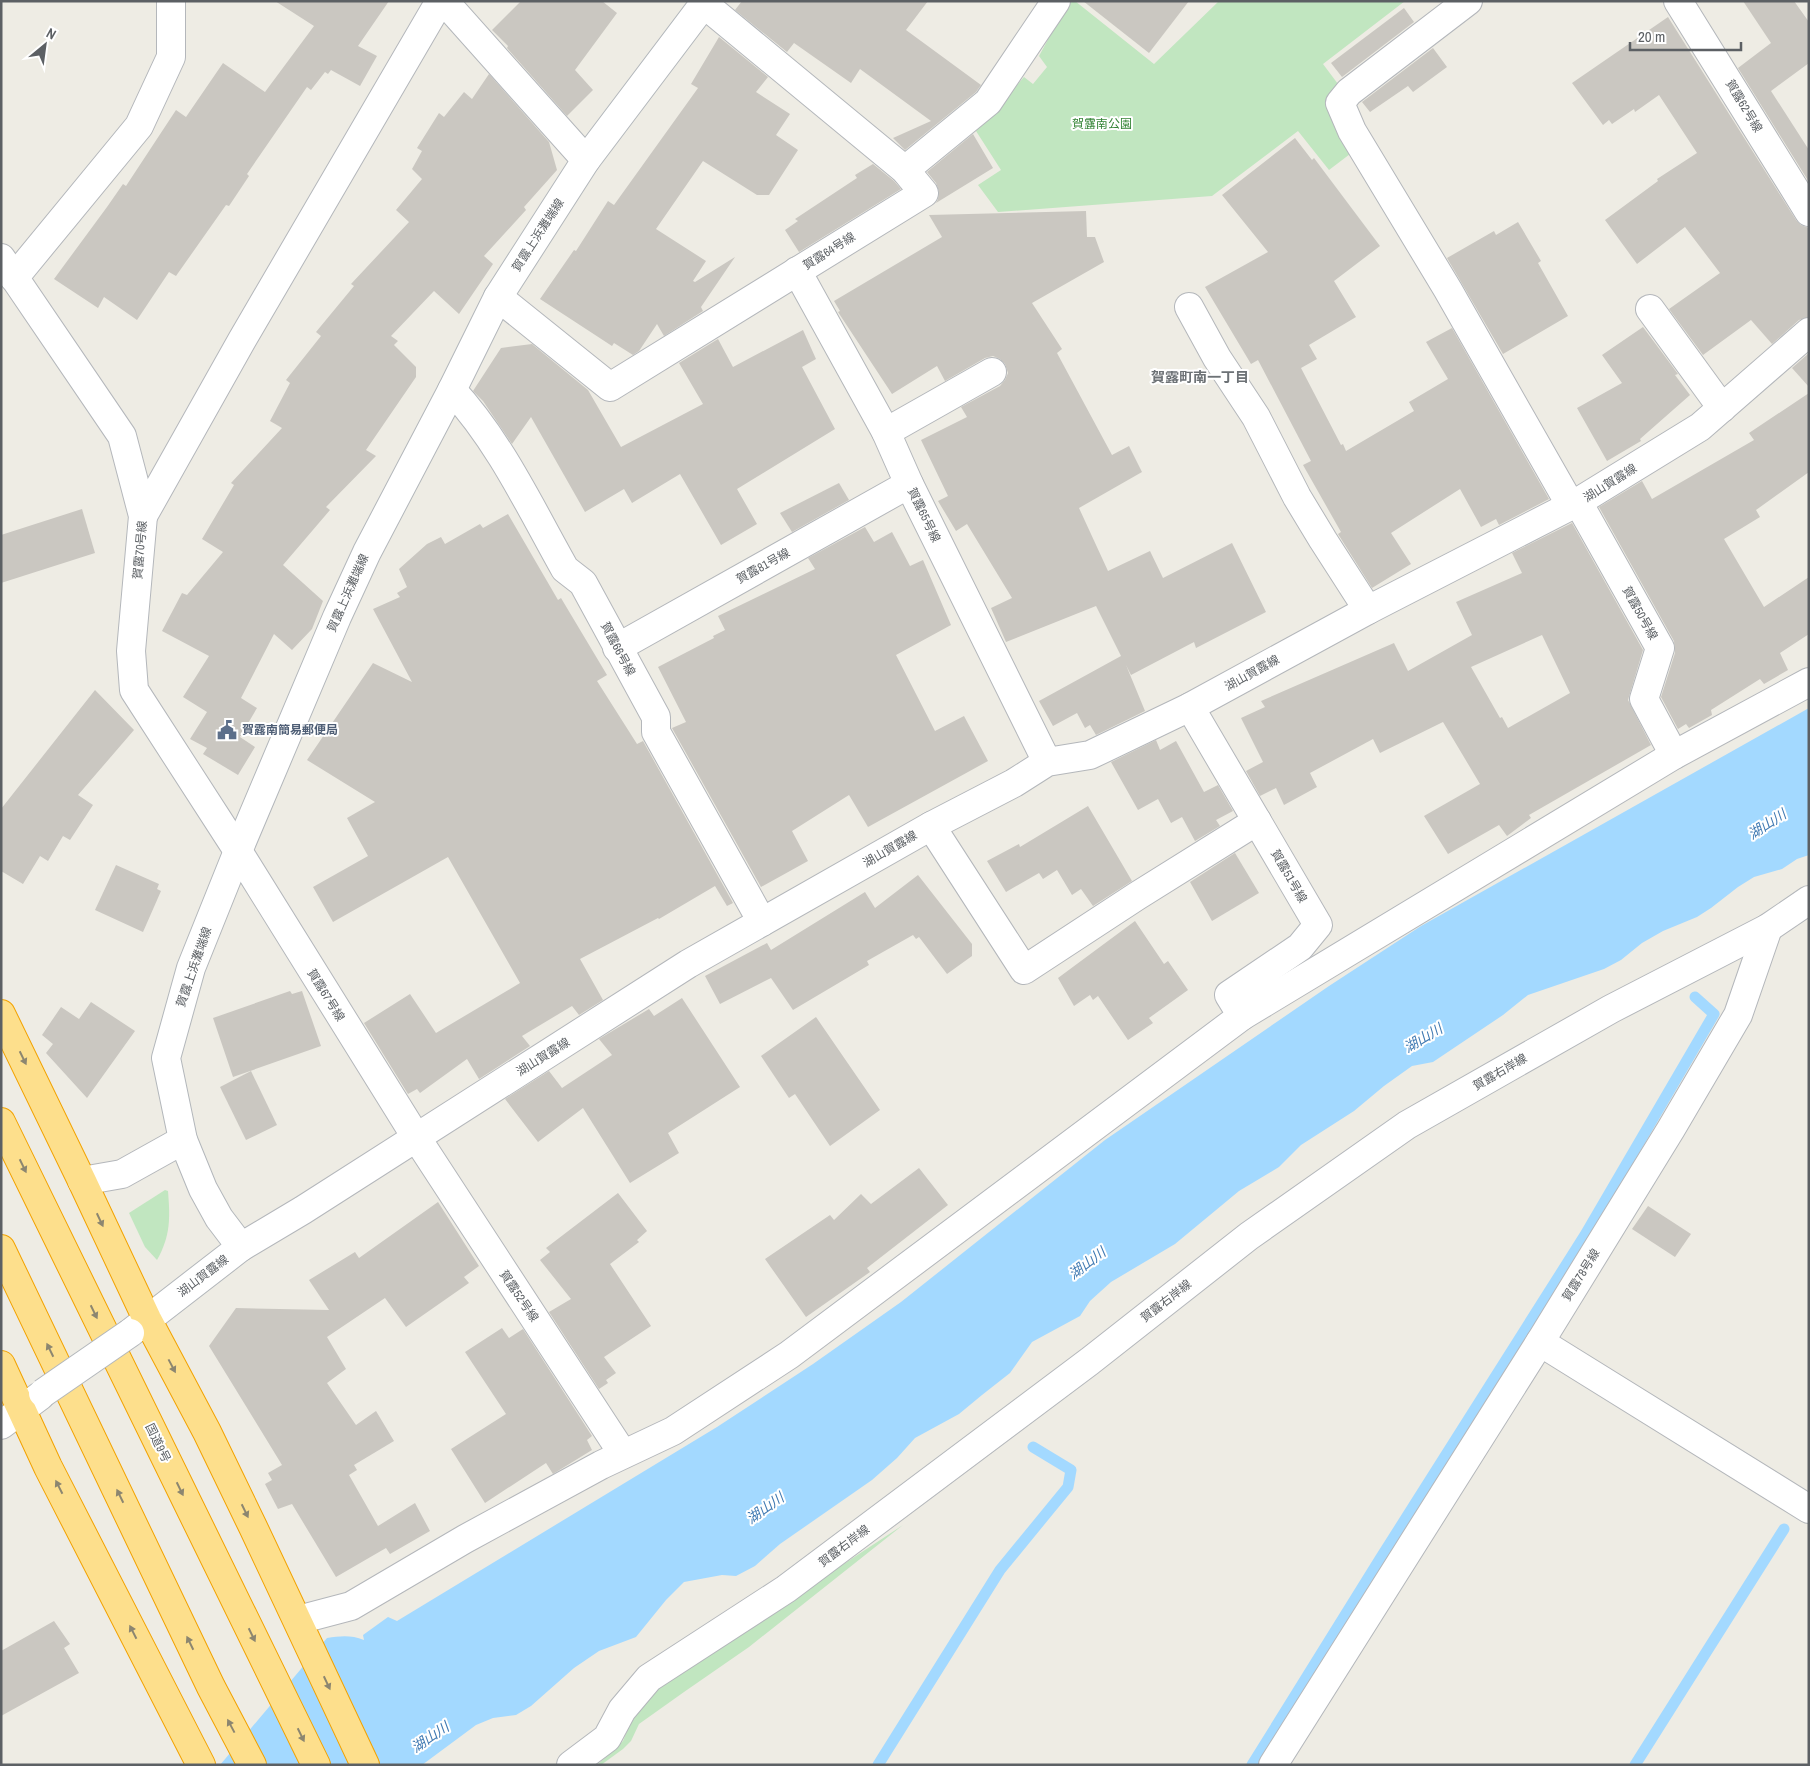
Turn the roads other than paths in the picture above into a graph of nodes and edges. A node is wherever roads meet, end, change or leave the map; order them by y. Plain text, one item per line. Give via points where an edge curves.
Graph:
1 (171, 1) edge
2 (440, 1) edge
3 (444, 1) edge
4 (1056, 1) edge
5 (1468, 1) edge
6 (1678, 1) edge
7 (705, 2) edge
8 (586, 160) junction
9 (904, 170) junction
10 (1809, 212) edge
11 (8, 268) edge
12 (797, 272) junction
13 (498, 297) junction
14 (1189, 307) dead end
15 (1650, 309) dead end
16 (1809, 332) edge
17 (992, 372) dead end
18 (452, 390) junction
19 (1722, 408) junction
20 (886, 432) junction
21 (909, 484) junction
22 (1574, 504) junction
23 (143, 516) junction
24 (1368, 610) junction
25 (617, 648) junction
26 (1809, 682) edge
27 (1190, 707) junction
28 (1674, 754) junction
29 (1047, 762) junction
30 (1257, 821) junction
31 (931, 826) junction
32 (238, 851) junction
33 (1809, 900) edge
34 (762, 922) junction
35 (1768, 928) junction
36 (1, 1014) edge
37 (1242, 1016) junction
38 (1, 1122) edge
39 (416, 1138) junction
40 (183, 1140) junction
41 (82, 1181) junction
42 (241, 1247) junction
43 (1, 1249) edge
44 (138, 1326) junction
45 (1540, 1342) junction
46 (1, 1364) edge
47 (12, 1417) edge
48 (623, 1454) junction
49 (1809, 1509) edge
50 (302, 1630) junction
51 (201, 1765) edge
52 (252, 1765) edge
53 (316, 1765) edge
54 (366, 1765) edge
55 (571, 1765) edge
56 (1273, 1765) edge

1 - 11 street via 171,57 139,126
2 - 23 street
3 - 8 street
4 - 9 street via 988,102
5 - 22 street, 賀露50号線 via 1348,92 1340,103 1352,131
6 - 10 street, 賀露62号線
7 - 8 street, 賀露上浜灘端線
7 - 9 street, 賀露64号線
8 - 13 street, 賀露上浜灘端線
9 - 12 street, 賀露64号線 via 924,193
11 - 23 street, 賀露70号線 via 122,436
12 - 13 street, 賀露64号線 via 610,387
12 - 20 street, 賀露65号線
13 - 18 street, 賀露上浜灘端線
14 - 24 street via 1217,358 1256,417 1318,531
15 - 19 street
16 - 19 street, 湖山賀露線
17 - 20 street
18 - 25 street, 賀露66号線 via 496,446 565,569 583,583
18 - 32 street, 賀露上浜灘端線 via 367,552
19 - 22 street, 湖山賀露線 via 1700,427
20 - 21 street, 賀露65号線
21 - 25 street, 賀露81号線
21 - 29 street, 賀露65号線
22 - 24 street, 湖山賀露線
22 - 28 street, 賀露50号線 via 1660,648 1644,699
23 - 32 street, 賀露70号線 via 131,652 134,690
24 - 27 street, 湖山賀露線
25 - 34 street, 賀露66号線 via 656,717 656,732
26 - 28 street
27 - 29 street, 湖山賀露線 via 1090,755
27 - 30 street, 賀露51号線
28 - 37 street
29 - 31 street, 湖山賀露線
30 - 31 street via 1024,970
30 - 37 street, 賀露51号線 via 1318,924 1300,947 1229,995
31 - 34 street, 湖山賀露線
32 - 39 street, 賀露67号線
32 - 40 street, 賀露上浜灘端線 via 191,968 166,1058
33 - 35 street, 賀露右岸線
34 - 39 street, 湖山賀露線 via 688,964
35 - 45 street, 賀露78号線 via 1738,1015
35 - 55 street, 賀露右岸線 via 1611,1009 1399,1130 1249,1236 1090,1361 786,1590 649,1678 622,1710 607,1738
36 -> 41 highway
37 - 48 street via 789,1355 672,1431
38 -> 53 highway, 国道9号
39 - 42 street, 湖山賀露線
39 - 48 street, 賀露52号線
40 - 41 street via 122,1174
40 - 42 street, 賀露上浜灘端線 via 203,1189 219,1218
41 -> 44 highway
42 - 44 street, 湖山賀露線
52 -> 43 highway via 211,1687
44 - 47 street, 湖山賀露線, bridge
44 -> 50 highway via 207,1432
45 - 49 street
45 - 56 street, 賀露78号線
46 - 47 highway
51 -> 47 highway via 48,1466
48 - 50 street via 465,1539 351,1606
50 -> 54 highway

